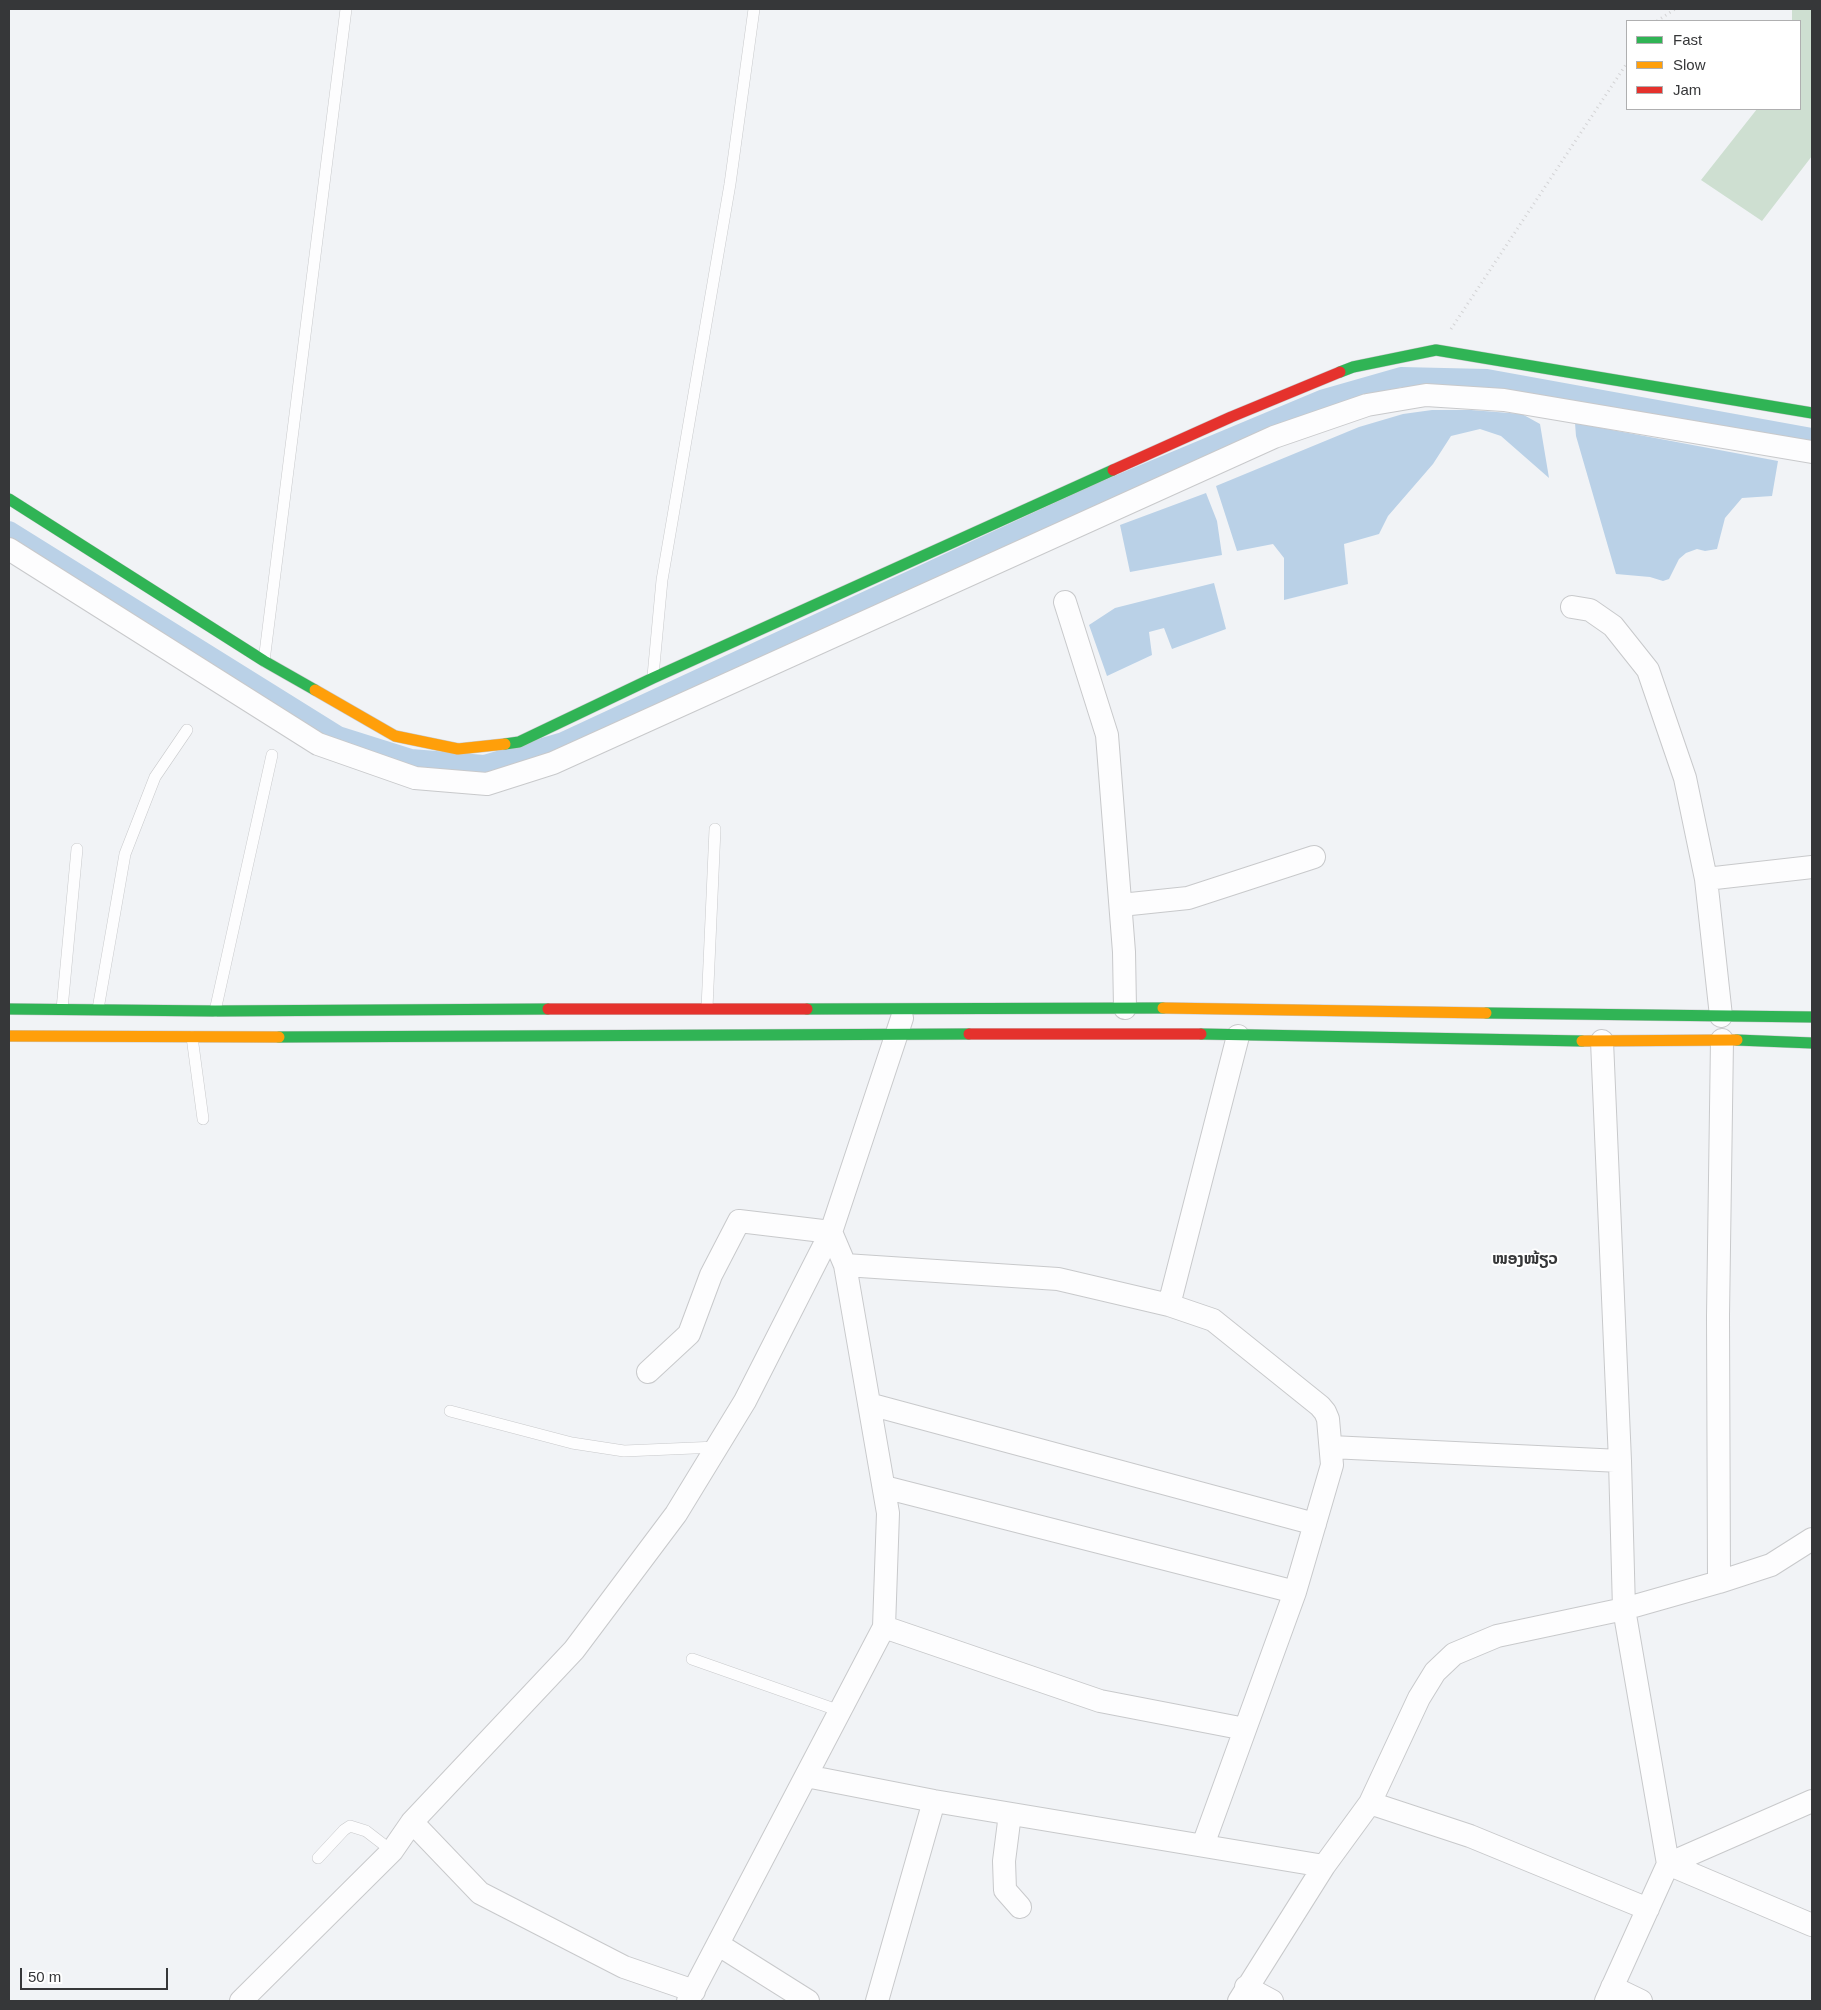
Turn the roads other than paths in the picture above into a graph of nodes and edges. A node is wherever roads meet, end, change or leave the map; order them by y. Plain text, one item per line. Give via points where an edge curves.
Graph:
1 (346, 9) edge
2 (754, 9) edge
3 (1812, 413) edge
4 (1812, 452) edge
5 (9, 499) edge
6 (9, 549) edge
7 (1064, 602) dead end
8 (1572, 607) dead end
9 (264, 661) junction
10 (653, 678) junction
11 (187, 730) dead end
12 (272, 755) dead end
13 (715, 829) dead end
14 (77, 849) dead end
15 (1314, 857) dead end
16 (1812, 867) edge
17 (1706, 879) junction
18 (1121, 905) junction
19 (707, 1008) junction
20 (1125, 1008) junction
21 (62, 1009) junction
22 (98, 1009) junction
23 (9, 1010) edge
24 (904, 1010) junction
25 (215, 1011) junction
26 (1721, 1016) junction
27 (1812, 1017) edge
28 (896, 1035) junction
29 (9, 1036) edge
30 (1238, 1036) junction
31 (192, 1037) junction
32 (1722, 1040) junction
33 (1602, 1041) junction
34 (1812, 1043) edge
35 (203, 1119) dead end
36 (831, 1232) junction
37 (845, 1265) junction
38 (1169, 1305) junction
39 (648, 1372) dead end
40 (869, 1404) junction
41 (450, 1411) dead end
42 (717, 1447) junction
43 (1331, 1447) junction
44 (1620, 1462) junction
45 (884, 1487) junction
46 (1315, 1524) junction
47 (1812, 1539) edge
48 (1719, 1582) junction
49 (1295, 1592) junction
50 (1624, 1608) junction
51 (884, 1627) junction
52 (692, 1659) dead end
53 (840, 1712) junction
54 (1245, 1729) junction
55 (806, 1776) junction
56 (934, 1801) junction
57 (1812, 1801) edge
58 (1370, 1802) junction
59 (1010, 1814) junction
60 (412, 1822) junction
61 (1203, 1845) junction
62 (392, 1851) junction
63 (318, 1858) dead end
64 (1668, 1864) junction
65 (1324, 1866) junction
66 (1020, 1907) dead end
67 (1648, 1909) junction
68 (1812, 1925) edge
69 (719, 1945) junction
70 (1243, 1994) edge
71 (1609, 1994) edge
72 (691, 1996) edge
73 (242, 2001) edge
74 (808, 2001) edge
75 (876, 2001) edge
76 (1272, 2001) edge
77 (1641, 2001) edge

1 - 9 lane
2 - 10 lane via 730,184 662,580
3 - 10 main road via 1436,350 1353,367 1231,417
4 - 6 street via 1504,400 1426,395 1367,405 1274,437 553,763 487,784 416,778 318,744
5 - 9 main road
7 - 18 street via 1107,735
8 - 17 street via 1590,610 1613,626 1648,670 1685,778
9 - 10 main road via 395,736 458,749 519,742
11 - 22 lane via 155,777 125,854
12 - 25 lane
13 - 19 lane
14 - 21 lane
15 - 18 street via 1188,898
16 - 17 street
17 - 26 street
18 - 20 street
19 - 24 main road
19 - 25 main road
20 - 24 main road
20 - 26 main road
21 - 22 main road
21 - 23 main road
22 - 25 main road
24 - 28 street
26 - 27 main road
28 - 30 main road via 1124,1033
28 - 31 main road
28 - 36 street
29 - 31 main road
30 - 33 main road
30 - 38 street
31 - 35 lane
32 - 33 main road
32 - 34 main road
32 - 48 street
33 - 44 street
36 - 37 street
36 - 39 street via 739,1221 711,1275 689,1334
36 - 42 street via 745,1401
37 - 38 street via 1058,1279
37 - 40 street
38 - 43 street via 1213,1320 1320,1406 1328,1419
40 - 45 street
40 - 46 street
41 - 42 lane via 572,1443 624,1451
42 - 60 street via 676,1514 574,1650
43 - 44 street
43 - 46 street via 1332,1465
44 - 50 street
45 - 49 street
45 - 51 street via 888,1513
46 - 49 street
47 - 48 street via 1771,1565
48 - 50 street
49 - 54 street
50 - 58 street via 1497,1636 1454,1654 1435,1672 1418,1698
50 - 64 street
51 - 53 street
51 - 54 street via 1100,1702
52 - 53 lane
53 - 55 street
54 - 61 street
55 - 56 street
55 - 69 street
56 - 59 street
56 - 75 street
57 - 64 street
58 - 65 street
58 - 67 street via 1470,1836
59 - 61 street
59 - 66 street via 1004,1861 1005,1890
60 - 62 street
60 - 72 street via 480,1893 624,1967
61 - 65 street
62 - 63 lane via 366,1831 350,1826
62 - 73 street
64 - 67 street
64 - 68 street
65 - 70 street
67 - 71 street
69 - 72 street
69 - 74 street
70 - 76 street
71 - 77 street

